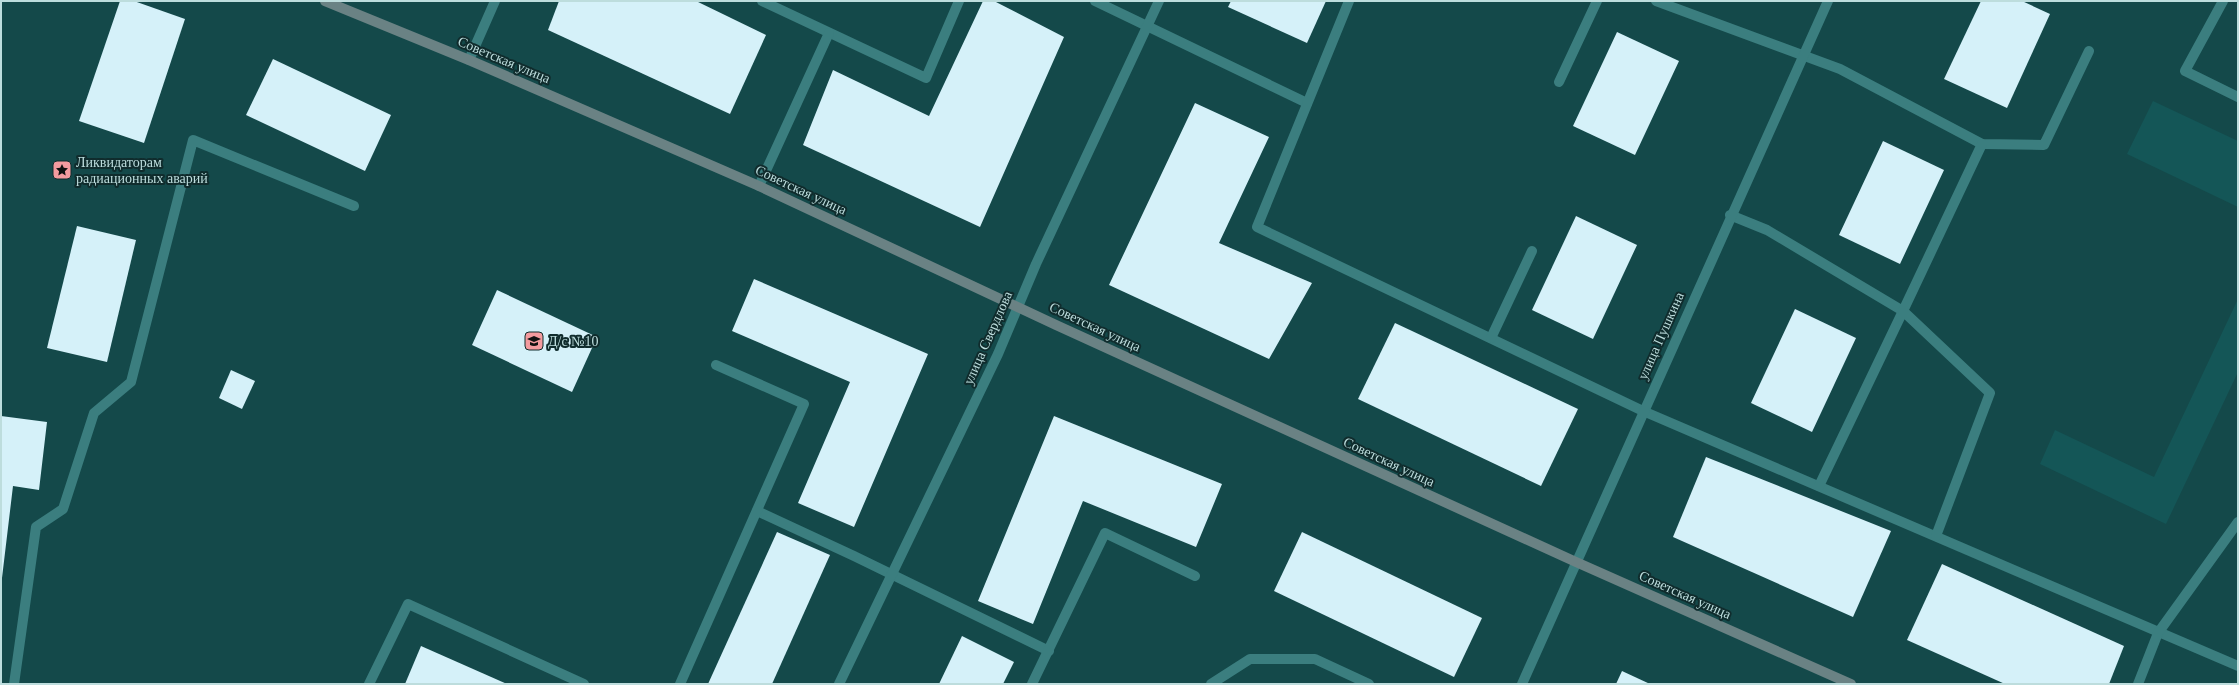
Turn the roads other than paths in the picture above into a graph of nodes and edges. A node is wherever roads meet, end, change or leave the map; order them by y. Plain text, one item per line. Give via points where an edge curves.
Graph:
1 (325, 1) edge
2 (495, 1) edge
3 (762, 1) edge
4 (958, 1) edge
5 (1095, 1) edge
6 (1159, 1) edge
7 (1349, 1) edge
8 (1597, 1) edge
9 (1656, 1) edge
10 (1828, 1) edge
11 (2223, 1) edge
12 (1148, 26) junction
13 (829, 33) junction
14 (2089, 52) dead end
15 (1804, 56) junction
16 (469, 60) junction
17 (1559, 82) dead end
18 (2238, 97) edge
19 (1308, 103) junction
20 (1982, 144) junction
21 (759, 186) junction
22 (354, 206) dead end
23 (1730, 215) junction
24 (1532, 251) dead end
25 (1018, 307) junction
26 (1903, 311) junction
27 (1492, 338) junction
28 (716, 365) dead end
29 (1643, 411) junction
30 (1819, 486) junction
31 (757, 512) junction
32 (2238, 522) edge
33 (1936, 536) junction
34 (1576, 562) junction
35 (891, 575) junction
36 (1195, 576) dead end
37 (2158, 633) junction
38 (1049, 651) junction
39 (2238, 666) edge
40 (14, 684) edge
41 (369, 684) edge
42 (584, 684) edge
43 (680, 684) edge
44 (839, 684) edge
45 (1032, 684) edge
46 (1211, 684) edge
47 (1369, 684) edge
48 (1522, 684) edge
49 (1851, 684) edge
50 (2138, 684) edge

1 - 16 street, Советская улица
2 - 16 street
3 - 13 street
4 - 13 street via 926,78
5 - 12 street
6 - 12 street, улица Свердлова
7 - 19 street
8 - 17 street
9 - 15 street
10 - 15 street, улица Пушкина
11 - 18 street via 2185,71
12 - 19 street
12 - 25 street, улица Свердлова
13 - 21 street
14 - 20 street via 2044,145
15 - 20 street via 1840,69
15 - 23 street, улица Пушкина
16 - 21 street, Советская улица
19 - 27 street via 1256,227
20 - 26 street
21 - 25 street, Советская улица
22 - 40 street via 193,140 130,382 94,413 63,509 36,527
23 - 26 street via 1767,230
23 - 29 street, улица Пушкина
24 - 27 street
25 - 34 street, Советская улица
25 - 35 street, улица Свердлова via 998,354
26 - 30 street
26 - 33 street via 1990,393
27 - 29 street
28 - 31 street via 804,404
29 - 30 street
29 - 34 street, улица Пушкина
30 - 33 street
31 - 35 street
31 - 43 street
32 - 37 street
33 - 37 street
34 - 48 street, улица Пушкина
34 - 49 street, Советская улица
35 - 38 street
35 - 44 street, улица Свердлова
36 - 38 street via 1105,533
37 - 39 street
37 - 50 street
38 - 45 street
41 - 42 street via 408,604
46 - 47 street via 1250,659 1314,659

